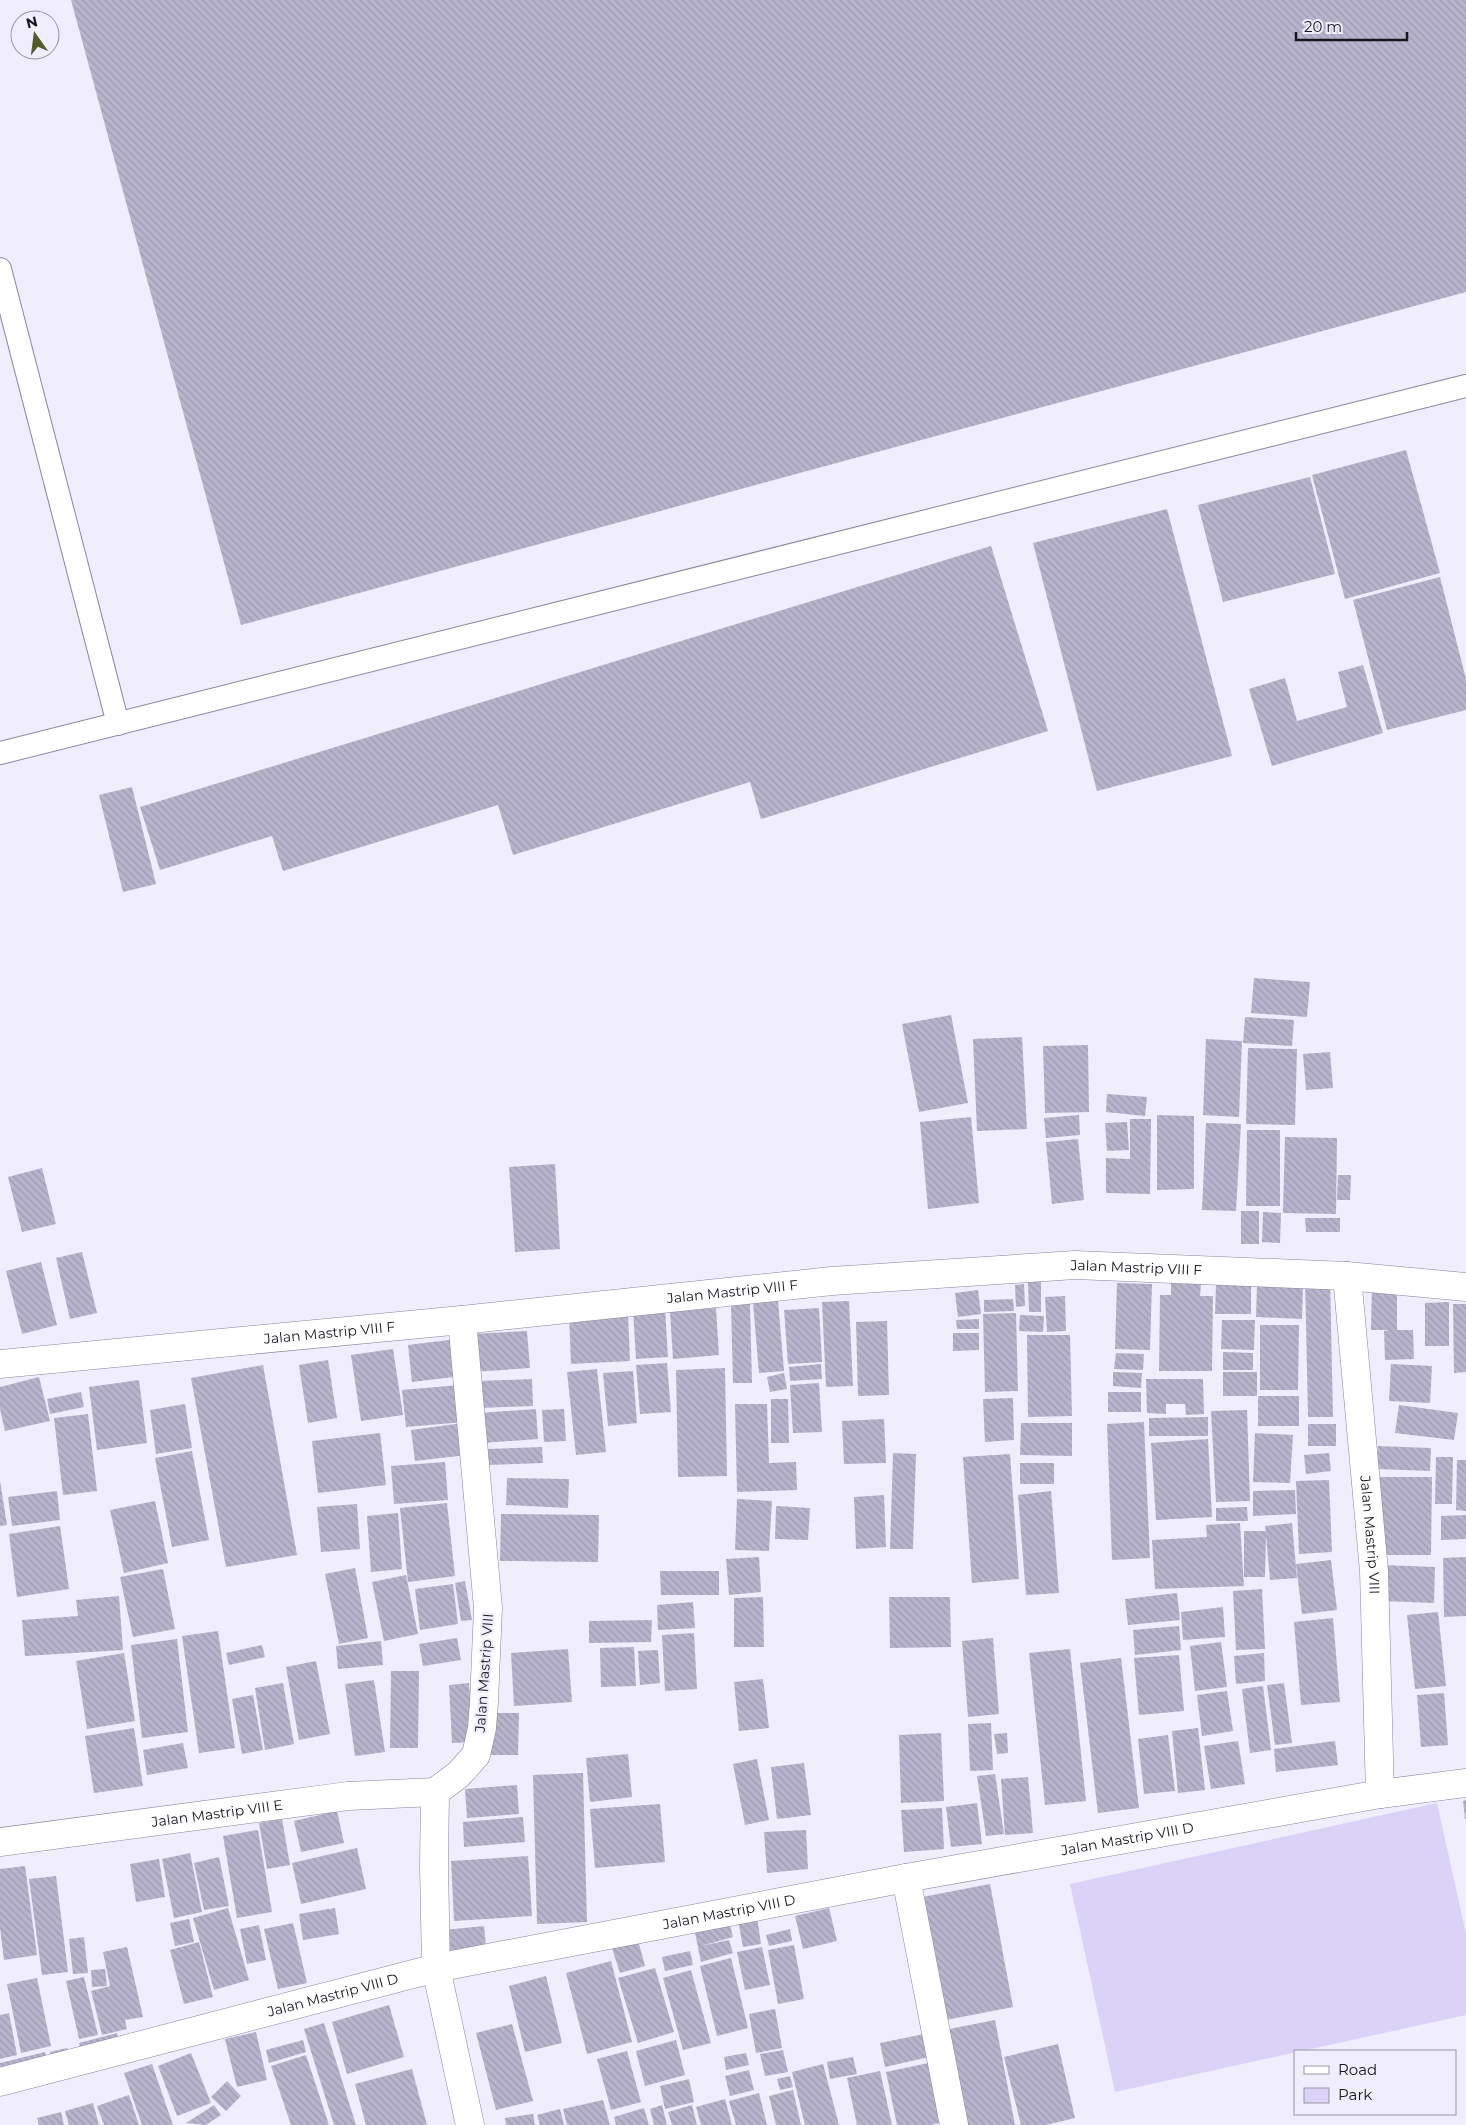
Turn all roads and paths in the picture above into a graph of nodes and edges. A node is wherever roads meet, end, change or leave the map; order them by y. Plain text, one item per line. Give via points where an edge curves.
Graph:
1 (0, 269) edge
2 (1466, 387) edge
3 (118, 724) junction
4 (0, 753) edge
5 (1346, 1276) junction
6 (1466, 1287) edge
7 (462, 1320) junction
8 (0, 1364) edge
9 (1466, 1782) edge
10 (436, 1792) junction
11 (1380, 1794) junction
12 (0, 1842) edge
13 (906, 1878) junction
14 (436, 1968) junction
15 (0, 2082) edge
16 (470, 2125) edge
17 (954, 2125) edge

1 - 3 lane
2 - 3 lane
3 - 4 lane
5 - 6 street, Jalan Mastrip VIII F
5 - 7 street, Jalan Mastrip VIII F via 1075,1265 832,1281
5 - 11 street, Jalan Mastrip VIII via 1374,1571
7 - 8 street, Jalan Mastrip VIII F
7 - 10 street, Jalan Mastrip VIII via 488,1608 484,1702 476,1755
9 - 11 street, Jalan Mastrip VIII D
10 - 12 street, Jalan Mastrip VIII E via 348,1796
10 - 14 street
11 - 13 street, Jalan Mastrip VIII D
13 - 14 street, Jalan Mastrip VIII D
13 - 17 street
14 - 15 street, Jalan Mastrip VIII D
14 - 16 street

